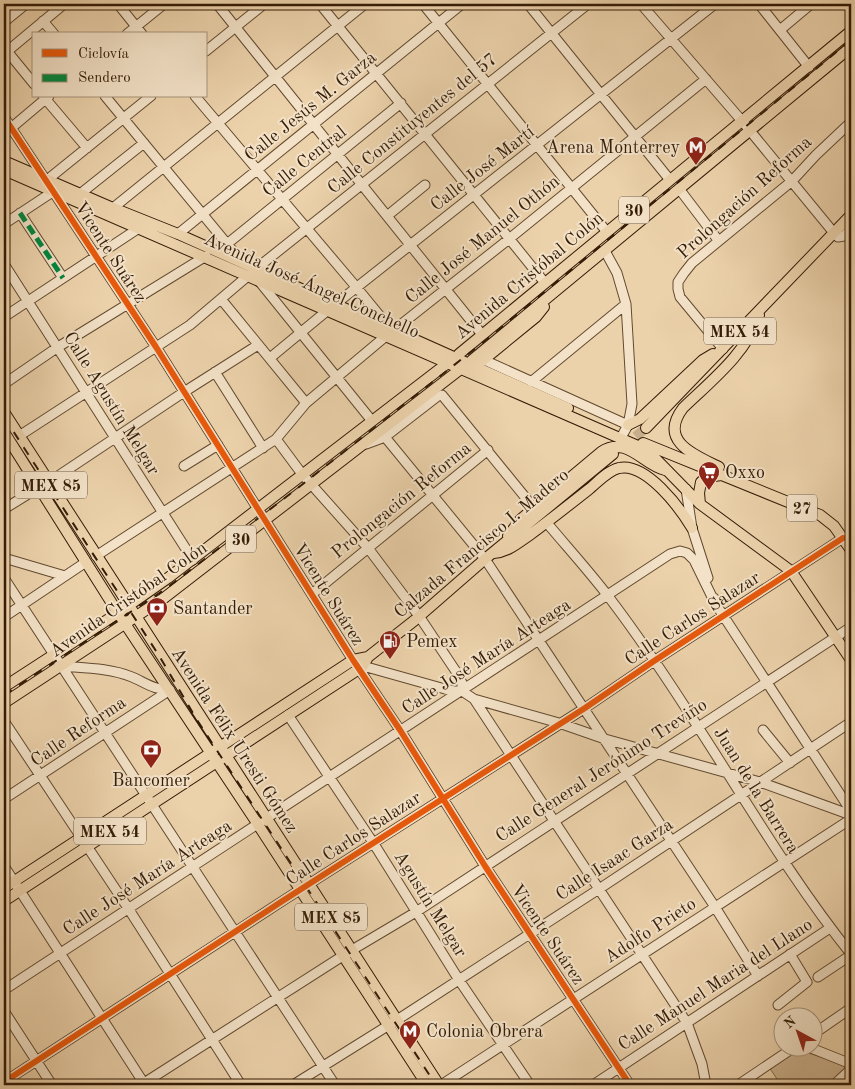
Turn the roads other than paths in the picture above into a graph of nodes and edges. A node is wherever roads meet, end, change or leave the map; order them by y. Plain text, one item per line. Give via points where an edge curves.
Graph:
1 (26, 4) edge
2 (64, 4) edge
3 (118, 4) edge
4 (164, 4) edge
5 (217, 4) edge
6 (264, 4) edge
7 (320, 4) edge
8 (364, 4) edge
9 (423, 4) edge
10 (462, 4) edge
11 (528, 4) edge
12 (588, 4) edge
13 (641, 4) edge
14 (715, 4) edge
15 (759, 4) edge
16 (811, 4) edge
17 (43, 21) junction
18 (4, 22) edge
19 (438, 22) junction
20 (338, 26) junction
21 (235, 27) junction
22 (139, 30) edge
23 (780, 30) junction
24 (851, 31) edge
25 (52, 32) edge
26 (551, 33) junction
27 (672, 39) junction
28 (851, 47) edge
29 (208, 49) edge
30 (5, 52) edge
31 (809, 67) junction
32 (376, 73) junction
33 (275, 76) junction
34 (706, 79) junction
35 (32, 82) edge
36 (488, 84) junction
37 (600, 94) junction
38 (45, 98) edge
39 (47, 98) edge
40 (107, 98) edge
41 (149, 98) edge
42 (197, 98) edge
43 (401, 103) junction
44 (4, 117) edge
45 (124, 118) junction
46 (742, 121) junction
47 (851, 122) edge
48 (217, 123) junction
49 (314, 124) junction
50 (7, 131) edge
51 (750, 131) junction
52 (425, 134) junction
53 (635, 137) junction
54 (144, 143) junction
55 (537, 145) junction
56 (87, 148) junction
57 (338, 154) junction
58 (4, 161) edge
59 (163, 166) junction
60 (257, 169) junction
61 (5, 172) edge
62 (47, 180) junction
63 (670, 180) junction
64 (792, 180) junction
65 (362, 184) junction
66 (425, 185) dead end
67 (572, 188) junction
68 (680, 190) junction
69 (54, 191) junction
70 (80, 194) junction
71 (474, 194) junction
72 (282, 199) junction
73 (113, 208) junction
74 (20, 213) junction
75 (203, 214) junction
76 (851, 215) edge
77 (387, 216) junction
78 (4, 224) edge
79 (139, 228) junction
80 (307, 228) junction
81 (851, 229) edge
82 (607, 232) junction
83 (834, 233) junction
84 (178, 234) junction
85 (509, 239) junction
86 (718, 240) junction
87 (227, 244) junction
88 (410, 245) junction
89 (605, 251) junction
90 (206, 256) junction
91 (97, 257) junction
92 (242, 262) junction
93 (4, 264) edge
94 (255, 274) junction
95 (63, 278) junction
96 (544, 283) junction
97 (357, 288) junction
98 (446, 289) junction
99 (221, 298) junction
100 (27, 302) junction
101 (337, 304) junction
102 (626, 304) junction
103 (127, 305) junction
104 (761, 309) junction
105 (328, 310) junction
106 (4, 317) edge
107 (390, 331) junction
108 (301, 332) junction
109 (480, 332) junction
110 (258, 345) junction
111 (58, 347) junction
112 (156, 347) junction
113 (722, 350) junction
114 (270, 358) junction
115 (450, 359) junction
116 (477, 362) junction
117 (458, 371) dead end
118 (215, 372) junction
119 (337, 377) junction
120 (531, 382) junction
121 (4, 384) edge
122 (184, 392) junction
123 (86, 393) junction
124 (306, 403) junction
125 (4, 414) edge
126 (373, 420) junction
127 (646, 428) tunnel mouth
128 (626, 429) junction
129 (4, 432) edge
130 (20, 436) junction
131 (385, 437) junction
132 (114, 438) junction
133 (276, 439) junction
134 (218, 445) junction
135 (363, 445) junction
136 (263, 448) junction
137 (488, 450) junction
138 (614, 454) tunnel mouth
139 (184, 466) dead end
140 (233, 468) junction
141 (668, 471) junction
142 (302, 474) junction
143 (722, 475) junction
144 (49, 482) junction
145 (740, 482) junction
146 (312, 484) junction
147 (38, 488) junction
148 (686, 489) junction
149 (433, 495) junction
150 (700, 504) junction
151 (534, 508) junction
152 (4, 509) edge
153 (259, 509) junction
154 (163, 514) junction
155 (265, 520) junction
156 (547, 523) junction
157 (692, 528) junction
158 (843, 538) junction
159 (504, 544) junction
160 (368, 548) junction
161 (851, 550) edge
162 (96, 556) junction
163 (489, 556) junction
164 (4, 558) edge
165 (192, 560) junction
166 (86, 562) junction
167 (791, 571) junction
168 (65, 576) junction
169 (4, 578) edge
170 (312, 594) junction
171 (608, 596) junction
172 (715, 603) junction
173 (21, 605) junction
174 (129, 606) junction
175 (118, 613) junction
176 (723, 615) junction
177 (419, 616) junction
178 (4, 617) edge
179 (136, 618) junction
180 (126, 624) junction
181 (851, 627) edge
182 (836, 637) junction
183 (540, 641) junction
184 (54, 655) junction
185 (851, 660) edge
186 (654, 661) junction
187 (361, 663) junction
188 (61, 666) junction
189 (767, 682) junction
190 (4, 687) edge
191 (170, 689) junction
192 (462, 691) junction
193 (474, 699) junction
194 (4, 703) edge
195 (585, 708) junction
196 (288, 715) junction
197 (4, 721) edge
198 (851, 722) edge
199 (559, 724) junction
200 (698, 726) junction
201 (400, 730) junction
202 (763, 730) dead end
203 (105, 732) junction
204 (605, 739) junction
205 (810, 749) junction
206 (658, 753) junction
207 (218, 754) junction
208 (512, 755) junction
209 (790, 763) junction
210 (628, 773) junction
211 (729, 775) junction
212 (40, 776) junction
213 (328, 777) junction
214 (760, 782) junction
215 (146, 794) junction
216 (742, 794) junction
217 (442, 799) junction
218 (4, 800) edge
219 (152, 804) junction
220 (851, 811) edge
221 (851, 817) edge
222 (267, 818) junction
223 (555, 820) junction
224 (258, 824) junction
225 (81, 837) junction
226 (672, 841) junction
227 (374, 844) junction
228 (87, 847) junction
229 (784, 863) junction
230 (4, 866) edge
231 (192, 866) junction
232 (485, 866) junction
233 (14, 881) junction
234 (310, 883) junction
235 (4, 888) edge
236 (599, 889) junction
237 (301, 890) junction
238 (20, 891) junction
239 (4, 901) edge
240 (128, 908) junction
241 (715, 908) junction
242 (416, 912) junction
243 (830, 928) junction
244 (235, 932) junction
245 (529, 934) junction
246 (60, 953) junction
247 (348, 953) junction
248 (643, 954) junction
249 (790, 954) junction
250 (851, 954) edge
251 (169, 975) junction
252 (758, 976) junction
253 (818, 977) dead end
254 (459, 980) junction
255 (4, 990) edge
256 (278, 998) junction
257 (573, 1000) junction
258 (778, 1005) dead end
259 (851, 1008) edge
260 (4, 1011) edge
261 (102, 1018) junction
262 (392, 1023) junction
263 (687, 1023) junction
264 (822, 1028) edge
265 (212, 1040) junction
266 (503, 1045) junction
267 (822, 1052) edge
268 (781, 1056) edge
269 (36, 1061) junction
270 (851, 1064) edge
271 (322, 1066) junction
272 (618, 1068) junction
273 (851, 1069) edge
274 (4, 1082) edge
275 (52, 1085) edge
276 (143, 1085) edge
277 (242, 1085) edge
278 (293, 1085) edge
279 (335, 1085) edge
280 (427, 1085) edge
281 (440, 1085) edge
282 (530, 1085) edge
283 (593, 1085) edge
284 (630, 1085) edge
285 (706, 1085) edge
286 (738, 1085) edge
287 (834, 1085) edge

1 - 18 street
2 - 17 street
3 - 22 street
4 - 22 street
5 - 21 street
6 - 21 street
7 - 20 street
8 - 20 street
9 - 19 street
10 - 19 street, Calle Jesús M. Garza
11 - 26 street
12 - 26 street, Calle Constituyentes del 57
13 - 27 street
14 - 27 street, Calle José Martí
15 - 23 street
16 - 23 street
17 - 25 street
17 - 30 street
19 - 32 street, Calle Jesús M. Garza
19 - 36 street
20 - 32 street
20 - 33 street
21 - 29 street
21 - 33 street
23 - 31 street
24 - 31 main road, Avenida Cristóbal Colón / 30
26 - 36 street, Calle Constituyentes del 57
26 - 37 street
27 - 34 street
27 - 37 street, Calle José Martí
28 - 51 main road, Avenida Cristóbal Colón / 30
30 - 35 street
31 - 46 main road, Avenida Cristóbal Colón / 30
32 - 43 street
32 - 49 street, Calle Jesús M. Garza
33 - 48 street
33 - 49 street
34 - 46 street
34 - 53 street, Calle José Manuel Othón
36 - 52 street, Calle Constituyentes del 57
36 - 55 street
37 - 53 street
37 - 55 street, Calle José Martí
38 - 50 street
39 - 56 street
40 - 45 street
41 - 45 street
42 - 48 street
43 - 52 street
43 - 57 street, Calle Central
44 - 50 street, Vicente Suárez
45 - 54 street
45 - 56 street
46 - 51 street
46 - 63 main road, Avenida Cristóbal Colón / 30
47 - 64 street, Prolongación Reforma
48 - 59 street
48 - 60 street
49 - 57 street
49 - 60 street, Calle Jesús M. Garza
50 - 62 street, Vicente Suárez
51 - 64 street
51 - 68 main road, Avenida Cristóbal Colón / 30
52 - 65 street, Calle Constituyentes del 57
52 - 71 street
53 - 63 street
53 - 67 street, Calle José Manuel Othón
54 - 59 street
54 - 70 street
55 - 67 street
55 - 71 street, Calle José Martí
56 - 62 street
57 - 65 street
57 - 72 street, Calle Central
58 - 62 main road, Avenida José Ángel Conchello / 27
59 - 73 street
59 - 75 street
60 - 72 street
60 - 75 street, Calle Jesús M. Garza
61 - 69 main road, Avenida José Ángel Conchello / 27
62 - 69 street, Vicente Suárez
62 - 70 main road, Avenida José Ángel Conchello / 27
63 - 82 main road, Avenida Cristóbal Colón / 30
64 - 83 street
64 - 86 street, Prolongación Reforma
65 - 77 street
65 - 80 street, Calle Constituyentes del 57
66 - 77 street
67 - 82 street
67 - 85 street, Calle José Manuel Othón
68 - 86 street
68 - 89 main road, Avenida Cristóbal Colón / 30
69 - 74 street
69 - 79 main road, Avenida José Ángel Conchello / 27
69 - 91 street, Vicente Suárez
70 - 73 main road, Avenida José Ángel Conchello / 27
71 - 85 street
71 - 88 street, Calle José Martí
72 - 80 street
72 - 87 street, Calle Central
73 - 84 main road, Avenida José Ángel Conchello / 27
74 - 78 street
74 - 95 street
75 - 84 street, Calle Jesús M. Garza
75 - 87 street
76 - 83 main road, MEX 54
77 - 88 street
79 - 90 main road, Avenida José Ángel Conchello / 27
79 - 91 street
80 - 94 street, Calle Constituyentes del 57
80 - 97 street
81 - 83 street via 844,236 838,237
82 - 89 main road
82 - 96 main road, Avenida Cristóbal Colón / 30
83 - 104 main road, MEX 54
84 - 92 main road, Avenida José Ángel Conchello / 27
85 - 96 street
85 - 98 street, Calle José Manuel Othón
86 - 113 street, Prolongación Reforma via 684,273 678,282 678,290 685,304
87 - 92 street
88 - 97 street, Calle José Martí
88 - 98 street
89 - 102 street
89 - 116 main road, Avenida Cristóbal Colón / 30
90 - 94 main road, Avenida José Ángel Conchello / 27
90 - 103 street
91 - 95 street
91 - 103 street, Vicente Suárez
92 - 94 main road, Avenida José Ángel Conchello / 27
93 - 100 street, Calle Agustín Melgar
94 - 99 street, Calle Constituyentes del 57
94 - 101 main road, Avenida José Ángel Conchello / 27
94 - 105 main road, Avenida José Ángel Conchello / 27
94 - 108 street
95 - 100 street
96 - 109 main road
96 - 115 main road, Avenida Cristóbal Colón / 30
97 - 101 street, Calle José Martí
97 - 107 street
98 - 107 street, Calle José Manuel Othón
98 - 109 street
99 - 110 street
99 - 112 street, Calle Constituyentes del 57
100 - 106 street
100 - 111 street, Calle Agustín Melgar
101 - 105 street, Calle José Martí
101 - 107 main road, Avenida José Ángel Conchello / 27
102 - 120 street
102 - 128 street via 632,404
103 - 111 street
103 - 112 street, Vicente Suárez
104 - 113 main road, MEX 54
104 - 145 main road via 748,339 683,408 675,430 677,439 689,452 727,471
105 - 107 main road, Avenida José Ángel Conchello / 27
105 - 108 street, Calle José Martí
107 - 115 main road, Avenida José Ángel Conchello / 27
107 - 119 street, Calle José Manuel Othón
108 - 114 street, Calle José Martí
108 - 119 street
109 - 115 main road
110 - 114 street
110 - 118 street
111 - 121 street
111 - 123 street, Calle Agustín Melgar
112 - 122 street, Vicente Suárez
112 - 123 street, Calle Constituyentes del 57
113 - 127 main road, MEX 54
113 - 128 main road via 703,360
114 - 124 street
115 - 116 main road, Avenida José Ángel Conchello / 27
115 - 126 main road, Avenida Cristóbal Colón / 30
115 - 141 main road, Avenida José Ángel Conchello / 27 via 638,446 652,454
116 - 120 street
116 - 128 main road, Avenida José Ángel Conchello / 27
117 - 135 main road, Avenida Cristóbal Colón / 30
118 - 122 street
118 - 136 street
119 - 124 street, Calle José Manuel Othón
119 - 126 street
120 - 128 street
122 - 132 street
122 - 134 street, Vicente Suárez
123 - 130 street, Calle Constituyentes del 57
123 - 132 street, Calle Agustín Melgar
124 - 133 street, Calle José Manuel Othón
125 - 130 main road, Avenida Félix Uresti Gómez / MEX 85
126 - 142 main road, Avenida Cristóbal Colón / 30
128 - 143 main road, Avenida José Ángel Conchello / 27 via 642,442
129 - 147 main road, Avenida Félix Uresti Gómez / MEX 85
130 - 144 main road, Avenida Félix Uresti Gómez / MEX 85
131 - 135 street
131 - 137 street via 442,396
131 - 149 street
132 - 144 street
132 - 154 street, Calle Agustín Melgar
133 - 136 street, Calle José Manuel Othón
133 - 142 street
134 - 139 street
134 - 140 street, Vicente Suárez
135 - 146 main road, Avenida Cristóbal Colón / 30
136 - 140 street, Calle José Manuel Othón
137 - 149 street, Prolongación Reforma
137 - 151 street
138 - 159 main road, Calzada Francisco I. Madero / MEX 54
140 - 153 street, Vicente Suárez
140 - 154 street, Calle José Manuel Othón
141 - 148 main road, Avenida José Ángel Conchello / 27
141 - 151 main road via 656,468 635,452 611,447
142 - 146 street
142 - 153 main road, Avenida Cristóbal Colón / 30
143 - 145 main road, 27
143 - 150 main road via 708,476 701,482
144 - 162 main road, Avenida Félix Uresti Gómez / MEX 85
145 - 158 main road, 27 via 820,515
146 - 155 main road, Avenida Cristóbal Colón / 30
146 - 160 street
147 - 152 street
147 - 166 main road, Avenida Félix Uresti Gómez / MEX 85
148 - 150 main road, Avenida José Ángel Conchello / 27
148 - 157 street
149 - 160 street, Prolongación Reforma
149 - 163 street
150 - 167 main road, 27
151 - 159 main road via 517,523
153 - 155 street, Vicente Suárez
153 - 165 main road, Avenida Cristóbal Colón / 30
154 - 162 street, Calle José Manuel Othón
154 - 165 street, Calle Agustín Melgar
155 - 170 street, Vicente Suárez
155 - 179 main road, Avenida Cristóbal Colón / 30
156 - 157 main road via 613,470 625,468 645,476 672,498
156 - 163 main road via 507,550
156 - 171 street, Juan de la Barrera
157 - 172 street
158 - 161 main road, 27
158 - 167 street, Calle Carlos Salazar
159 - 163 main road, Calzada Francisco I. Madero / MEX 54
160 - 170 street, Prolongación Reforma
160 - 177 street
162 - 174 main road, Avenida Félix Uresti Gómez / MEX 85
163 - 177 main road, Calzada Francisco I. Madero / MEX 54
163 - 183 street
164 - 168 street
165 - 174 main road, Avenida Cristóbal Colón / 30
166 - 168 street
166 - 175 main road, Avenida Félix Uresti Gómez / MEX 85
167 - 176 street, Calle Carlos Salazar
167 - 182 main road, 27
168 - 173 street
169 - 173 street
170 - 187 street, Vicente Suárez
171 - 172 street, Calle José María Arteaga via 670,554 680,551 694,560
171 - 183 street, Calle José María Arteaga
171 - 186 street, Juan de la Barrera
172 - 176 street
173 - 178 street
173 - 184 street
174 - 175 main road, Avenida Cristóbal Colón / 30
174 - 179 main road, Avenida Félix Uresti Gómez / MEX 85
175 - 180 main road, Avenida Félix Uresti Gómez / MEX 85
175 - 184 main road, Avenida Cristóbal Colón / 30
176 - 186 street, Calle Carlos Salazar
176 - 189 street
177 - 187 main road, Calzada Francisco I. Madero / MEX 54
177 - 192 street via 457,673
179 - 180 main road, Avenida Cristóbal Colón / 30
179 - 207 main road, Avenida Félix Uresti Gómez / MEX 85
180 - 188 main road, Avenida Cristóbal Colón / 30
180 - 191 main road, Avenida Félix Uresti Gómez / MEX 85
181 - 182 street, Calle General Jerónimo Treviño
182 - 185 main road, 27
182 - 189 street, Calle General Jerónimo Treviño
183 - 192 street, Calle José María Arteaga
183 - 195 street
184 - 188 street
184 - 190 main road, Avenida Cristóbal Colón / 30
186 - 195 street, Calle Carlos Salazar
186 - 200 street, Juan de la Barrera
187 - 192 street via 445,689
187 - 196 main road, Calzada Francisco I. Madero / MEX 54
187 - 201 street, Vicente Suárez
187 - 207 main road, Calzada Francisco I. Madero / MEX 54
188 - 191 street via 118,673 157,688
188 - 194 main road, Avenida Cristóbal Colón / 30
188 - 203 street
189 - 200 street, Calle General Jerónimo Treviño
189 - 205 street
191 - 203 street, Calle Reforma
191 - 207 main road, Avenida Félix Uresti Gómez / MEX 85
192 - 193 street
192 - 201 street, Calle José María Arteaga
193 - 199 street
193 - 208 street
195 - 199 street, Calle Carlos Salazar
195 - 204 street
196 - 207 main road, Calzada Francisco I. Madero / MEX 54
196 - 213 street, Agustín Melgar
197 - 212 street
198 - 205 street, Calle Isaac Garza
199 - 204 street
199 - 208 street, Calle Carlos Salazar
200 - 206 street, Calle General Jerónimo Treviño
200 - 211 street, Juan de la Barrera
201 - 213 street, Calle José María Arteaga
201 - 217 street, Vicente Suárez
202 - 209 street
203 - 212 street, Calle Reforma
203 - 215 street
204 - 206 street
204 - 210 street
205 - 209 street, Calle Isaac Garza
205 - 220 street
206 - 210 street, Calle General Jerónimo Treviño
206 - 211 street
207 - 215 main road, Calzada Francisco I. Madero / MEX 54
207 - 219 main road, Calzada Francisco I. Madero / MEX 54
207 - 222 main road, Avenida Félix Uresti Gómez / MEX 85
207 - 224 main road, Avenida Félix Uresti Gómez / MEX 85
208 - 217 street, Calle Carlos Salazar
208 - 223 street
209 - 214 street, Calle Isaac Garza
210 - 223 street, Calle General Jerónimo Treviño
210 - 226 street
211 - 214 street
211 - 216 street, Juan de la Barrera
212 - 218 street, Calle Reforma
212 - 225 street
213 - 222 street, Calle José María Arteaga
213 - 227 street, Agustín Melgar
214 - 216 street, Calle Isaac Garza
214 - 221 street
215 - 219 street
215 - 225 main road, Calzada Francisco I. Madero / MEX 54
216 - 226 street, Calle Isaac Garza
216 - 229 street, Juan de la Barrera
217 - 227 street, Calle Carlos Salazar
217 - 232 street, Vicente Suárez
219 - 228 main road, Calzada Francisco I. Madero / MEX 54
219 - 231 street
221 - 229 street, Adolfo Prieto
222 - 224 street, Calle José María Arteaga
222 - 234 main road, Avenida Félix Uresti Gómez / MEX 85
223 - 232 street, Calle General Jerónimo Treviño
223 - 236 street
224 - 231 street, Calle José María Arteaga
224 - 237 main road, Avenida Félix Uresti Gómez / MEX 85
225 - 228 street
225 - 233 main road, Calzada Francisco I. Madero / MEX 54
226 - 236 street, Calle Isaac Garza
226 - 241 street
227 - 234 street, Calle Carlos Salazar
227 - 242 street, Agustín Melgar
228 - 238 main road, Calzada Francisco I. Madero / MEX 54
228 - 240 street
229 - 241 street, Adolfo Prieto
229 - 243 street, Juan de la Barrera
230 - 233 street
231 - 240 street, Calle José María Arteaga
231 - 244 street
232 - 242 street, Calle General Jerónimo Treviño
232 - 245 street, Vicente Suárez
233 - 235 main road, Calzada Francisco I. Madero / MEX 54
233 - 238 street
234 - 237 street, Calle Carlos Salazar
234 - 247 main road, Avenida Félix Uresti Gómez / MEX 85
236 - 245 street, Calle Isaac Garza
236 - 248 street
237 - 244 street, Calle Carlos Salazar
237 - 247 main road, Avenida Félix Uresti Gómez / MEX 85
238 - 239 main road, Calzada Francisco I. Madero / MEX 54
238 - 246 street
240 - 246 street, Calle José María Arteaga
240 - 251 street
241 - 248 street, Adolfo Prieto
241 - 252 street
242 - 247 street, Calle General Jerónimo Treviño
242 - 254 street, Agustín Melgar
243 - 249 street, Calle Manuel Maria del Llano
243 - 250 street, Juan de la Barrera
244 - 251 street, Calle Carlos Salazar
244 - 256 street
245 - 254 street, Calle Isaac Garza
245 - 257 street, Vicente Suárez
246 - 255 street, Calle José María Arteaga
246 - 261 street
247 - 256 street, Calle General Jerónimo Treviño
247 - 262 main road, Avenida Félix Uresti Gómez / MEX 85
248 - 257 street, Adolfo Prieto
248 - 263 street
249 - 252 street, Calle Manuel Maria del Llano
249 - 258 street via 808,982
250 - 253 street
251 - 261 street, Calle Carlos Salazar
251 - 265 street
252 - 263 street, Calle Manuel Maria del Llano
254 - 262 street, Calle Isaac Garza
254 - 266 street, Agustín Melgar
256 - 265 street, Calle General Jerónimo Treviño
256 - 271 street
257 - 266 street, Adolfo Prieto
257 - 272 street, Vicente Suárez
259 - 264 street
260 - 269 street
261 - 269 street, Calle Carlos Salazar
261 - 276 street
262 - 271 street, Calle Isaac Garza
262 - 280 main road, Avenida Félix Uresti Gómez / MEX 85
262 - 281 main road, Avenida Félix Uresti Gómez / MEX 85
263 - 272 street, Calle Manuel Maria del Llano
263 - 285 street
265 - 276 street, Calle General Jerónimo Treviño
265 - 277 street
266 - 281 street, Adolfo Prieto
266 - 282 street, Agustín Melgar
267 - 270 street
268 - 286 street
269 - 274 street, Calle Carlos Salazar
269 - 275 street
271 - 278 street, Calle Isaac Garza
271 - 279 street
272 - 283 street, Calle Manuel Maria del Llano
272 - 284 street, Vicente Suárez
273 - 287 street

